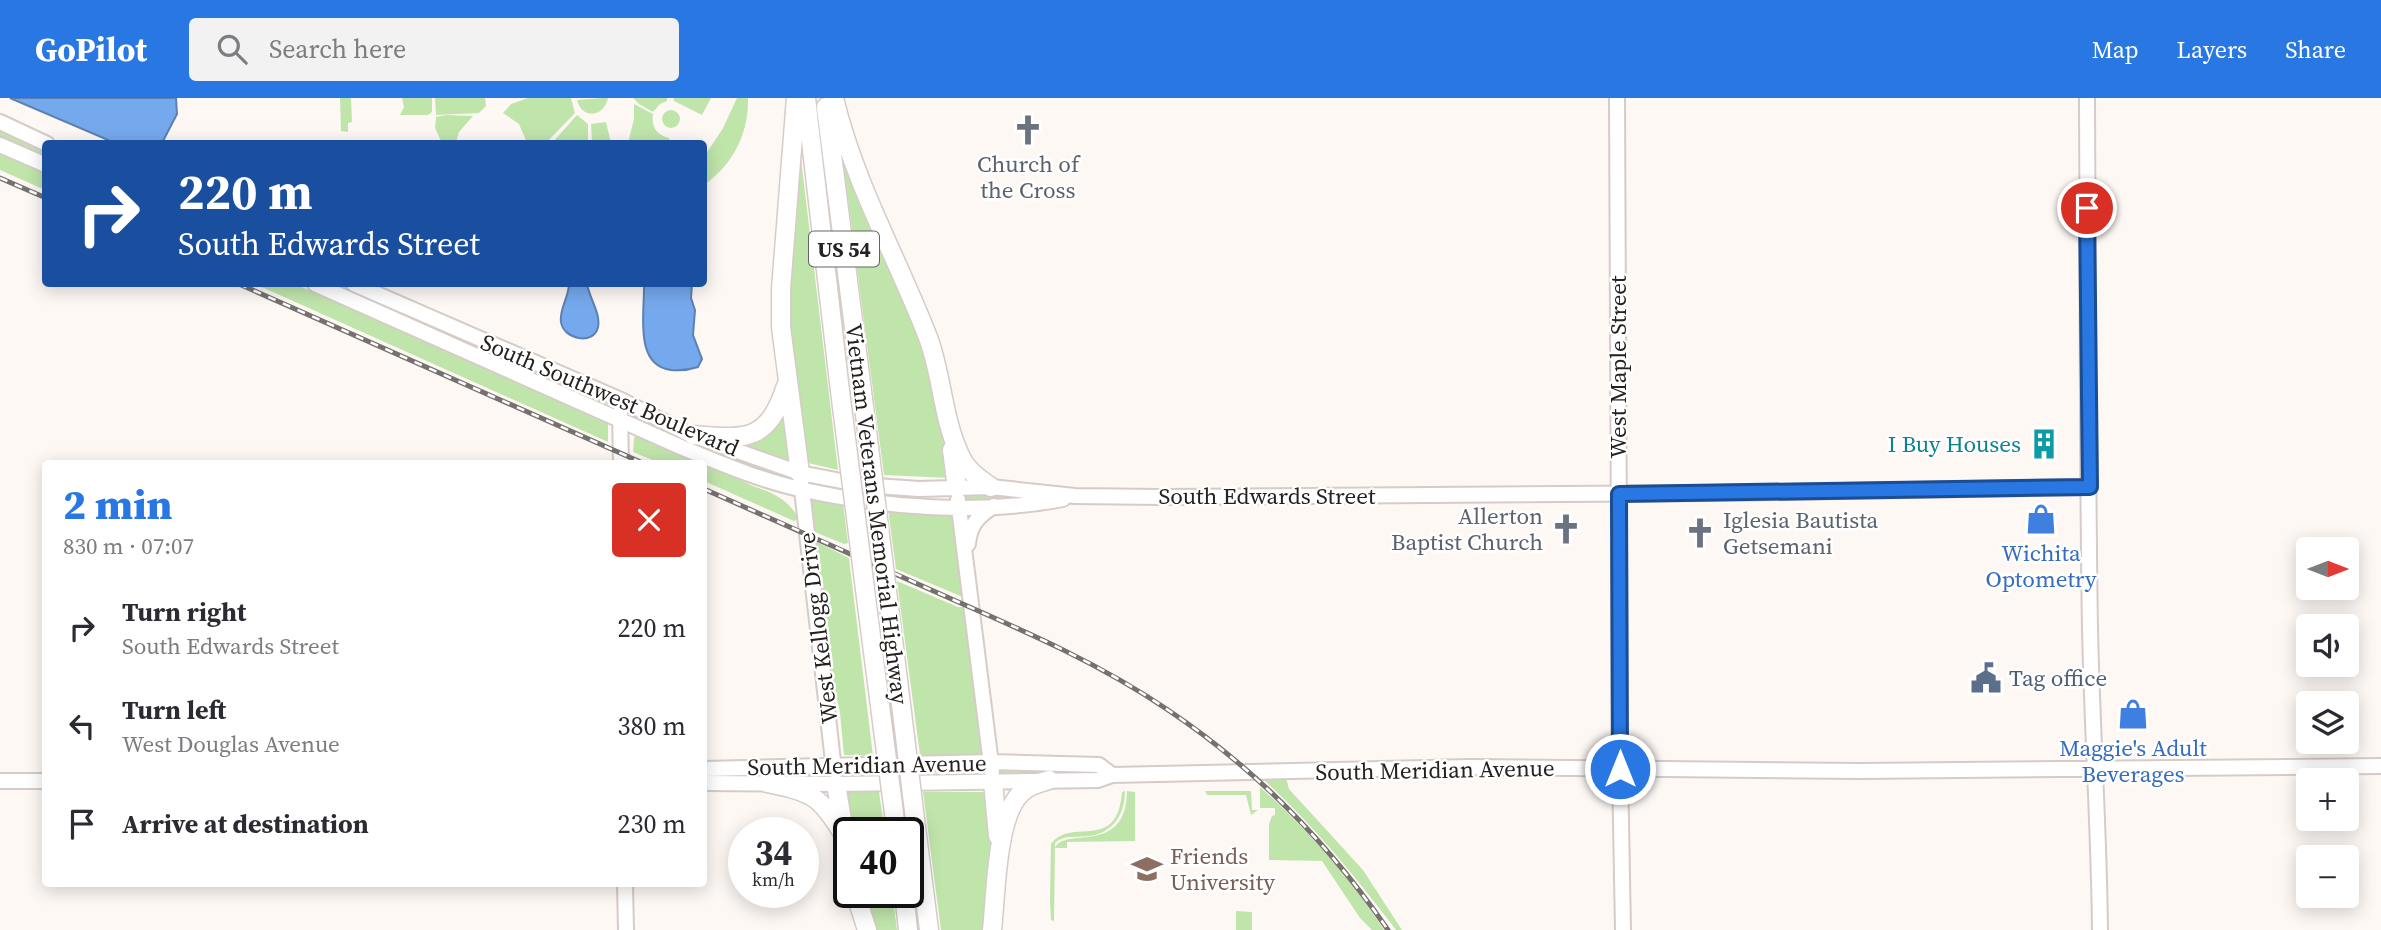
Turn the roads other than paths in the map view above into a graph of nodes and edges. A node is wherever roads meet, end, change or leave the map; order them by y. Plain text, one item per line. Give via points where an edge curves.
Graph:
1 (796, 98) edge
2 (806, 98) edge
3 (824, 98) edge
4 (834, 98) edge
5 (1617, 98) edge
6 (2087, 98) edge
7 (0, 122) edge
8 (42, 142) edge
9 (0, 145) edge
10 (42, 162) edge
11 (322, 287) edge
12 (362, 287) edge
13 (787, 382) junction
14 (621, 400) junction
15 (620, 419) junction
16 (949, 426) junction
17 (693, 435) junction
18 (621, 460) edge
19 (801, 481) junction
20 (991, 487) junction
21 (2090, 487) junction
22 (957, 488) junction
23 (1619, 494) junction
24 (1075, 496) junction
25 (994, 506) junction
26 (959, 508) junction
27 (966, 566) junction
28 (830, 731) junction
29 (991, 762) junction
30 (834, 764) junction
31 (805, 765) junction
32 (2381, 766) edge
33 (2095, 768) junction
34 (707, 769) edge
35 (1620, 769) junction
36 (1112, 775) junction
37 (1049, 780) junction
38 (0, 781) edge
39 (42, 781) edge
40 (993, 782) junction
41 (707, 783) edge
42 (767, 783) junction
43 (836, 784) junction
44 (833, 817) edge
45 (841, 817) edge
46 (894, 817) edge
47 (1000, 849) junction
48 (625, 887) edge
49 (860, 908) edge
50 (906, 908) edge
51 (625, 930) edge
52 (867, 930) edge
53 (908, 930) edge
54 (929, 930) edge
55 (992, 930) edge
56 (1623, 930) edge
57 (2100, 930) edge

1 - 13 highway via 781,289
2 - 46 highway, Vietnam Veterans Memorial Highway / US 54, bridge
3 - 54 highway, Vietnam Veterans Memorial Highway / US 54, bridge
4 - 16 highway via 846,146 929,341
5 - 23 main road, West Maple Street
6 - 21 main road
7 - 8 main road
9 - 10 main road
11 - 15 main road, South Southwest Boulevard
12 - 14 main road, South Southwest Boulevard
13 - 17 highway via 779,407 754,433 738,438
13 - 19 highway
14 - 15 main road
14 - 17 main road, South Southwest Boulevard
15 - 18 main road
15 - 19 main road, South Southwest Boulevard via 724,464
16 - 20 highway via 968,469
16 - 22 highway
17 - 19 main road, South Southwest Boulevard
19 - 22 main road, South Southwest Boulevard
19 - 26 main road, South Southwest Boulevard via 844,498
19 - 28 main road, West Kellogg Drive
20 - 22 main road, South Southwest Boulevard
20 - 24 main road, South Southwest Boulevard
21 - 23 main road, South Edwards Street
21 - 33 main road
22 - 26 main road
23 - 24 main road, South Edwards Street
23 - 35 main road, West Maple Street
24 - 25 main road, South Southwest Boulevard
25 - 26 main road, South Southwest Boulevard
25 - 27 main road via 972,525
26 - 27 main road
27 - 29 main road
28 - 30 main road, West Kellogg Drive
28 - 31 main road via 821,750
29 - 30 main road, South Meridian Avenue
29 - 36 main road, South Meridian Avenue via 1099,765
29 - 40 main road
30 - 31 main road, South Meridian Avenue
30 - 43 main road, West Kellogg Drive
31 - 34 main road, South Meridian Avenue
32 - 33 main road, South Meridian Avenue
33 - 35 main road, South Meridian Avenue
33 - 57 main road
35 - 36 main road, South Meridian Avenue via 1469,767
35 - 56 main road, West Maple Street
36 - 37 main road, South Meridian Avenue via 1098,780
37 - 40 main road, South Meridian Avenue
37 - 47 highway via 1032,785 1015,800
38 - 39 main road
40 - 43 main road, South Meridian Avenue
40 - 47 highway
41 - 42 main road, South Meridian Avenue
42 - 43 main road, South Meridian Avenue
42 - 44 highway via 803,790
43 - 45 highway
47 - 55 highway
48 - 51 main road
49 - 52 highway
50 - 53 highway

